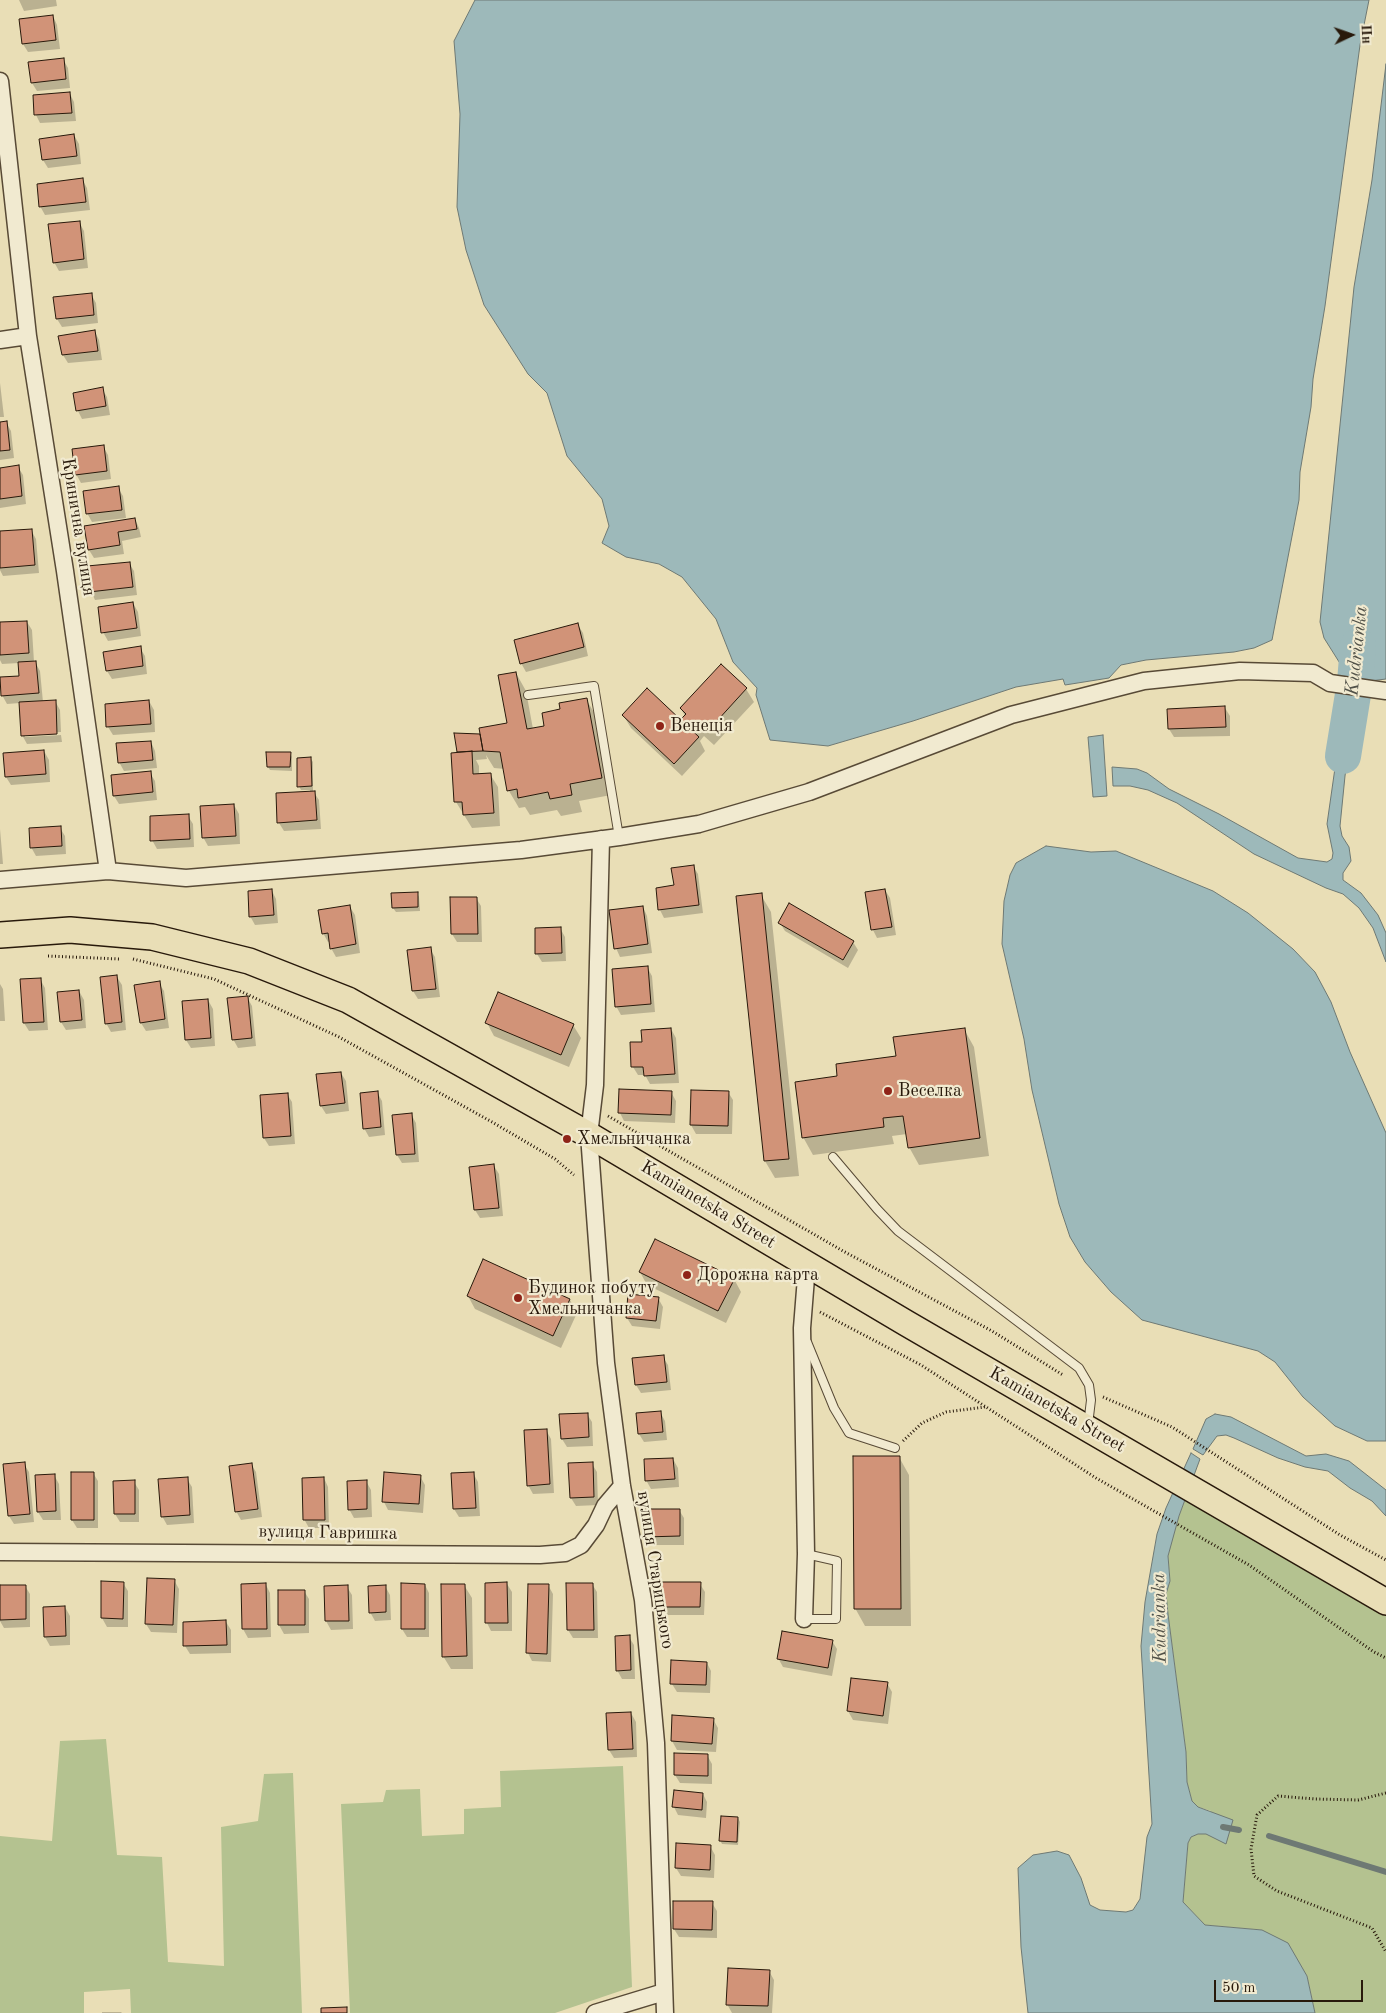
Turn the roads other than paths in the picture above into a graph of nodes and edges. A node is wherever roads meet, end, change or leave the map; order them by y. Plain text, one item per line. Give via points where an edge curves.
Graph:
1 (0, 81) edge
2 (28, 336) junction
3 (0, 340) edge
4 (1385, 691) edge
5 (528, 696) dead end
6 (619, 837) junction
7 (601, 839) junction
8 (108, 871) junction
9 (0, 880) edge
10 (0, 935) edge
11 (589, 1135) junction
12 (833, 1157) dead end
13 (807, 1265) junction
14 (802, 1328) junction
15 (1088, 1428) junction
16 (895, 1448) road end
17 (622, 1486) junction
18 (0, 1552) edge
19 (806, 1554) junction
20 (1386, 1602) edge
21 (804, 1619) joint
22 (664, 1992) junction
23 (595, 2013) edge
24 (665, 2013) edge

1 - 2 street, Кринична вулиця
2 - 3 street
2 - 8 street, Кринична вулиця
4 - 6 street via 1330,683 1314,673 1240,671 1144,681 1010,715 804,793 699,824
5 - 6 lane via 594,686
6 - 7 street
7 - 8 street via 521,850 186,878
7 - 11 street, вулиця Старицького via 595,1085
8 - 9 street
10 - 11 main road, Kamianetska Street via 70,930 152,937 249,961 348,1000
11 - 13 main road, Kamianetska Street
11 - 17 street, вулиця Старицького via 606,1363
12 - 15 lane via 898,1231 1079,1368 1089,1385
13 - 14 street
13 - 15 main road, Kamianetska Street
14 - 16 lane via 834,1408 849,1433
14 - 19 street
15 - 20 main road, Kamianetska Street
17 - 18 street, вулиця Гавришка via 605,1506 581,1545 564,1553
17 - 22 street, вулиця Старицького via 643,1600 656,1743
19 - 21 street
19 - 21 lane via 837,1561 836,1619
22 - 23 street
22 - 24 street, вулиця Старицького

